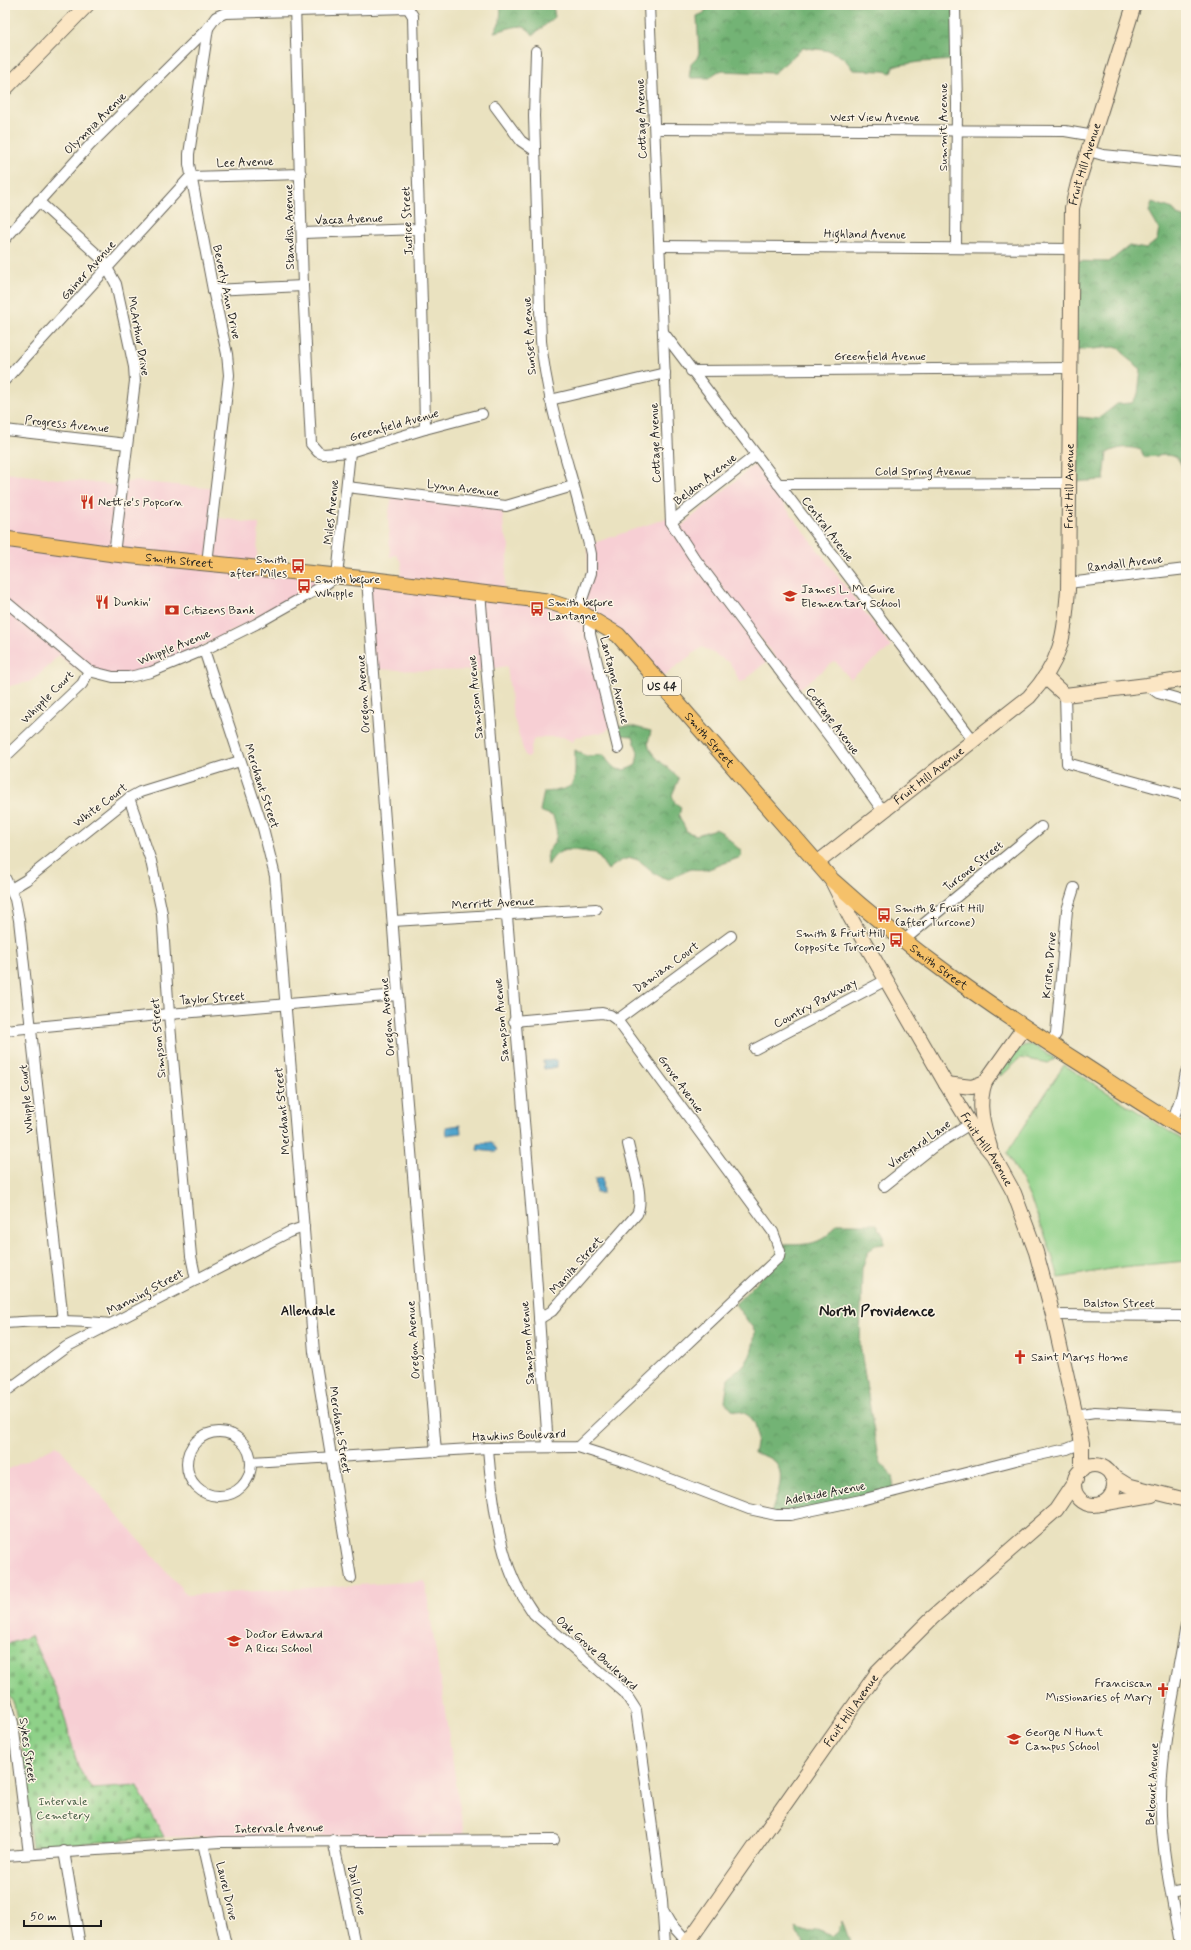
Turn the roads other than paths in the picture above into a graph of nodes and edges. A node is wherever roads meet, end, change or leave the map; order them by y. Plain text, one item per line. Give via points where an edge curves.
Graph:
1 (88, 5) edge
2 (649, 5) edge
3 (955, 5) edge
4 (1130, 6) edge
5 (295, 8) edge
6 (411, 12) joint
7 (208, 28) junction
8 (536, 51) dead end
9 (7, 85) edge
10 (495, 106) dead end
11 (655, 128) junction
12 (957, 130) junction
13 (1094, 136) junction
14 (534, 150) junction
15 (1089, 151) junction
16 (1186, 162) edge
17 (301, 174) junction
18 (190, 177) junction
19 (38, 202) junction
20 (420, 229) junction
21 (303, 233) junction
22 (5, 239) edge
23 (660, 246) junction
24 (956, 248) junction
25 (1071, 249) junction
26 (108, 268) junction
27 (303, 286) junction
28 (213, 290) junction
29 (663, 332) junction
30 (1070, 368) junction
31 (691, 371) junction
32 (665, 373) junction
33 (5, 380) edge
34 (550, 400) junction
35 (482, 414) dead end
36 (425, 429) junction
37 (5, 430) edge
38 (127, 444) junction
39 (314, 449) joint
40 (350, 452) junction
41 (756, 456) junction
42 (1068, 483) junction
43 (778, 484) junction
44 (573, 486) junction
45 (346, 487) junction
46 (671, 522) junction
47 (5, 539) edge
48 (114, 554) junction
49 (207, 562) junction
50 (1186, 569) edge
51 (337, 576) junction
52 (367, 579) junction
53 (1068, 583) junction
54 (480, 592) junction
55 (5, 601) edge
56 (584, 614) junction
57 (204, 650) junction
58 (89, 671) junction
59 (1045, 677) junction
60 (1186, 679) edge
61 (1147, 686) junction
62 (1065, 695) junction
63 (1186, 701) edge
64 (973, 740) junction
65 (618, 748) dead end
66 (5, 757) edge
67 (240, 761) junction
68 (1186, 796) edge
69 (129, 798) junction
70 (883, 811) junction
71 (1041, 827) dead end
72 (817, 863) junction
73 (5, 878) edge
74 (832, 880) junction
75 (1074, 888) dead end
76 (11, 889) junction
77 (596, 909) dead end
78 (506, 915) junction
79 (392, 921) junction
80 (731, 936) dead end
81 (903, 940) junction
82 (886, 980) junction
83 (398, 995) junction
84 (286, 1005) junction
85 (169, 1014) junction
86 (617, 1020) junction
87 (514, 1021) junction
88 (32, 1027) junction
89 (1024, 1027) junction
90 (5, 1030) edge
91 (1050, 1044) junction
92 (755, 1049) dead end
93 (1186, 1072) edge
94 (985, 1082) junction
95 (946, 1084) junction
96 (1172, 1122) junction
97 (970, 1124) junction
98 (1186, 1130) edge
99 (628, 1144) dead end
100 (993, 1155) junction
101 (884, 1186) dead end
102 (304, 1227) junction
103 (780, 1251) joint
104 (196, 1280) junction
105 (1052, 1315) junction
106 (1186, 1316) edge
107 (539, 1319) junction
108 (63, 1321) junction
109 (5, 1323) edge
110 (111, 1324) junction
111 (5, 1392) edge
112 (1075, 1415) junction
113 (1186, 1417) edge
114 (1082, 1443) junction
115 (548, 1446) junction
116 (578, 1447) junction
117 (488, 1448) junction
118 (436, 1452) junction
119 (331, 1458) junction
120 (250, 1462) junction
121 (1098, 1466) junction
122 (1079, 1475) junction
123 (1111, 1475) junction
124 (1156, 1494) junction
125 (1186, 1500) edge
126 (1086, 1503) junction
127 (1100, 1504) junction
128 (1056, 1510) junction
129 (351, 1578) dead end
130 (1186, 1625) edge
131 (5, 1697) edge
132 (333, 1840) junction
133 (554, 1840) dead end
134 (203, 1843) junction
135 (64, 1851) junction
136 (29, 1854) junction
137 (5, 1856) edge
138 (1186, 1890) edge
139 (1171, 1893) junction
140 (663, 1912) junction
141 (687, 1944) edge
142 (80, 1945) edge
143 (226, 1945) edge
144 (355, 1945) edge
145 (665, 1945) edge
146 (1180, 1945) edge

1 - 9 main road
2 - 11 street, Cottage Avenue
3 - 12 street, Summit Avenue
4 - 13 main road, Fruit Hill Avenue
5 - 6 street, Olympia Avenue via 408,8
5 - 7 street, Olympia Avenue via 225,13 216,17
5 - 17 street, Standish Avenue
6 - 20 street, Justice Street
7 - 18 street, Beverly Ann Drive via 189,154
7 - 19 street, Olympia Avenue via 90,145
8 - 14 street, Sunset Avenue
10 - 14 street via 521,141
11 - 12 street, West View Avenue
11 - 23 street, Cottage Avenue
12 - 13 street, West View Avenue via 1065,131
12 - 24 street, Summit Avenue
13 - 15 main road, Fruit Hill Avenue
14 - 34 street, Sunset Avenue via 541,341
15 - 16 street via 1103,155
15 - 25 main road, Fruit Hill Avenue via 1074,196
17 - 18 street, Lee Avenue
17 - 21 street, Standish Avenue
18 - 26 street, Gainer Avenue
18 - 28 street, Beverly Ann Drive
19 - 22 street, Olympia Avenue
19 - 26 street, McArthur Drive via 102,259
20 - 21 street, Vacca Avenue
20 - 36 street, Justice Street
21 - 27 street, Standish Avenue
23 - 24 street, Highland Avenue
23 - 29 street, Cottage Avenue
24 - 25 street, Highland Avenue
25 - 30 main road, Fruit Hill Avenue
26 - 33 street, Gainer Avenue
26 - 38 street, McArthur Drive via 116,284 135,375
27 - 28 street
27 - 39 street, Standish Avenue via 311,437
28 - 49 street, Beverly Ann Drive via 229,375
29 - 31 street, Central Avenue
29 - 32 street, Cottage Avenue
30 - 31 street, Greenfield Avenue
30 - 42 main road, Fruit Hill Avenue
31 - 41 street, Central Avenue
32 - 34 street
32 - 46 street, Cottage Avenue
34 - 44 street, Sunset Avenue
35 - 36 street, Greenfield Avenue
36 - 40 street, Greenfield Avenue
37 - 38 street, Progress Avenue
38 - 48 street, McArthur Drive
39 - 40 street, Greenfield Avenue via 324,454
40 - 45 street, Miles Avenue
41 - 43 street, Central Avenue
41 - 46 street, Beldon Avenue
42 - 43 street, Cold Spring Avenue
42 - 53 main road, Fruit Hill Avenue
43 - 64 street, Central Avenue
44 - 45 street, Lynn Avenue via 506,506
44 - 56 street, Sunset Avenue via 592,565
45 - 51 street, Miles Avenue
46 - 70 street, Cottage Avenue via 692,556
47 - 48 main road, Smith Street / US 44
48 - 49 main road, Smith Street / US 44
49 - 51 main road, Smith Street / US 44
50 - 53 street, Randall Avenue
51 - 52 main road, Smith Street / US 44
51 - 57 street, Whipple Avenue via 256,624
52 - 54 main road, Smith Street / US 44
52 - 79 street, Oregon Avenue
53 - 59 main road, Fruit Hill Avenue via 1064,634 1057,656
54 - 56 main road, Smith Street / US 44 via 547,601
54 - 78 street, Sampson Avenue
55 - 58 street, Whipple Avenue
56 - 65 street, Lantagne Avenue
56 - 72 main road, Smith Street / US 44 via 626,644
57 - 58 street, Whipple Avenue via 142,675 113,677
57 - 67 street, Merchant Street
58 - 66 street, Whipple Court via 82,684
59 - 62 main road
59 - 64 main road, Fruit Hill Avenue via 1029,697
60 - 61 main road
61 - 62 main road
61 - 63 street via 1158,693
62 - 68 street via 1067,763
64 - 70 main road, Fruit Hill Avenue
67 - 69 street, White Court via 151,787
67 - 84 street, Merchant Street via 263,828 275,876
69 - 76 street, White Court via 26,880
69 - 85 street, Simpson Street via 156,882 162,913
70 - 72 main road, Fruit Hill Avenue
71 - 81 street, Turcone Street
72 - 74 main road, Smith Street / US 44
73 - 76 street, Whipple Court
74 - 81 main road, Smith Street / US 44
74 - 82 main road, Fruit Hill Avenue
75 - 91 street, Kristen Drive via 1067,910 1056,1034
76 - 88 street, Whipple Court via 19,920
77 - 78 street, Merritt Avenue
78 - 79 street, Merritt Avenue
78 - 87 street, Sampson Avenue
79 - 83 street, Oregon Avenue
80 - 86 street, Damian Court
81 - 89 main road, Smith Street / US 44
82 - 92 street, Country Parkway
82 - 95 main road, Fruit Hill Avenue
83 - 84 street, Taylor Street
83 - 118 street, Oregon Avenue
84 - 85 street, Taylor Street
84 - 102 street, Merchant Street
85 - 88 street, Taylor Street
85 - 104 street, Simpson Street via 191,1256
86 - 87 street via 602,1013
86 - 103 street, Grove Avenue via 773,1232
87 - 107 street, Sampson Avenue
88 - 90 street, Taylor Street
88 - 108 street, Whipple Court
89 - 91 main road, Smith Street / US 44
89 - 94 main road
91 - 96 main road, Smith Street / US 44
93 - 96 street
94 - 95 main road via 972,1087
94 - 100 main road via 981,1114
95 - 97 main road, Fruit Hill Avenue
96 - 98 main road, Smith Street / US 44
97 - 100 main road, Fruit Hill Avenue
97 - 101 street, Vineyard Lane via 933,1147
99 - 107 street, Manila Street via 640,1195 639,1210 552,1311
100 - 105 main road, Fruit Hill Avenue via 1025,1218
102 - 104 street, Manning Street via 289,1232
102 - 119 street, Merchant Street via 314,1352
103 - 116 street, Hawkins Boulevard via 779,1257 773,1263
104 - 110 street, Manning Street
105 - 106 street, Balston Street
105 - 112 main road, Fruit Hill Avenue
107 - 115 street, Sampson Avenue
108 - 109 street
108 - 110 street
110 - 111 street, Manning Street via 66,1347
112 - 113 street via 1095,1412
112 - 114 main road, Fruit Hill Avenue
114 - 116 street, Adelaide Avenue via 1067,1449 790,1515 776,1515 749,1509 626,1462
114 - 121 main road, Fruit Hill Avenue
114 - 122 main road, Fruit Hill Avenue
115 - 116 street, Hawkins Boulevard
115 - 117 street, Hawkins Boulevard
117 - 118 street, Hawkins Boulevard
117 - 140 street, Oak Grove Boulevard via 494,1502 505,1555 523,1598 534,1614 625,1693 636,1710
118 - 119 street, Hawkins Boulevard
119 - 120 street, Hawkins Boulevard
119 - 129 street, Merchant Street
120 - 120 street via 243,1485 220,1496 197,1488 186,1466 194,1442 216,1432 233,1435 240,1440 245,1446
121 - 122 main road via 1086,1468
121 - 123 main road
122 - 126 main road via 1075,1491
122 - 128 main road, Fruit Hill Avenue
123 - 124 main road via 1127,1485
123 - 127 main road via 1114,1490 1109,1499
124 - 125 main road
124 - 127 main road
126 - 127 main road
126 - 128 main road, Fruit Hill Avenue
128 - 141 main road, Fruit Hill Avenue via 932,1618 877,1673
130 - 139 street, Belcourt Avenue via 1167,1734 1162,1788 1162,1839
131 - 136 street, Sykes Street via 13,1723
132 - 133 street, Intervale Avenue
132 - 134 street, Intervale Avenue
132 - 144 street, Dail Drive
134 - 135 street, Intervale Avenue
134 - 143 street, Laurel Drive
135 - 136 street, Intervale Avenue
135 - 142 street
136 - 137 street, Intervale Avenue
138 - 139 street
139 - 146 street, Belcourt Avenue
140 - 141 street, Oak Grove Boulevard
140 - 145 street, Oak Grove Boulevard

